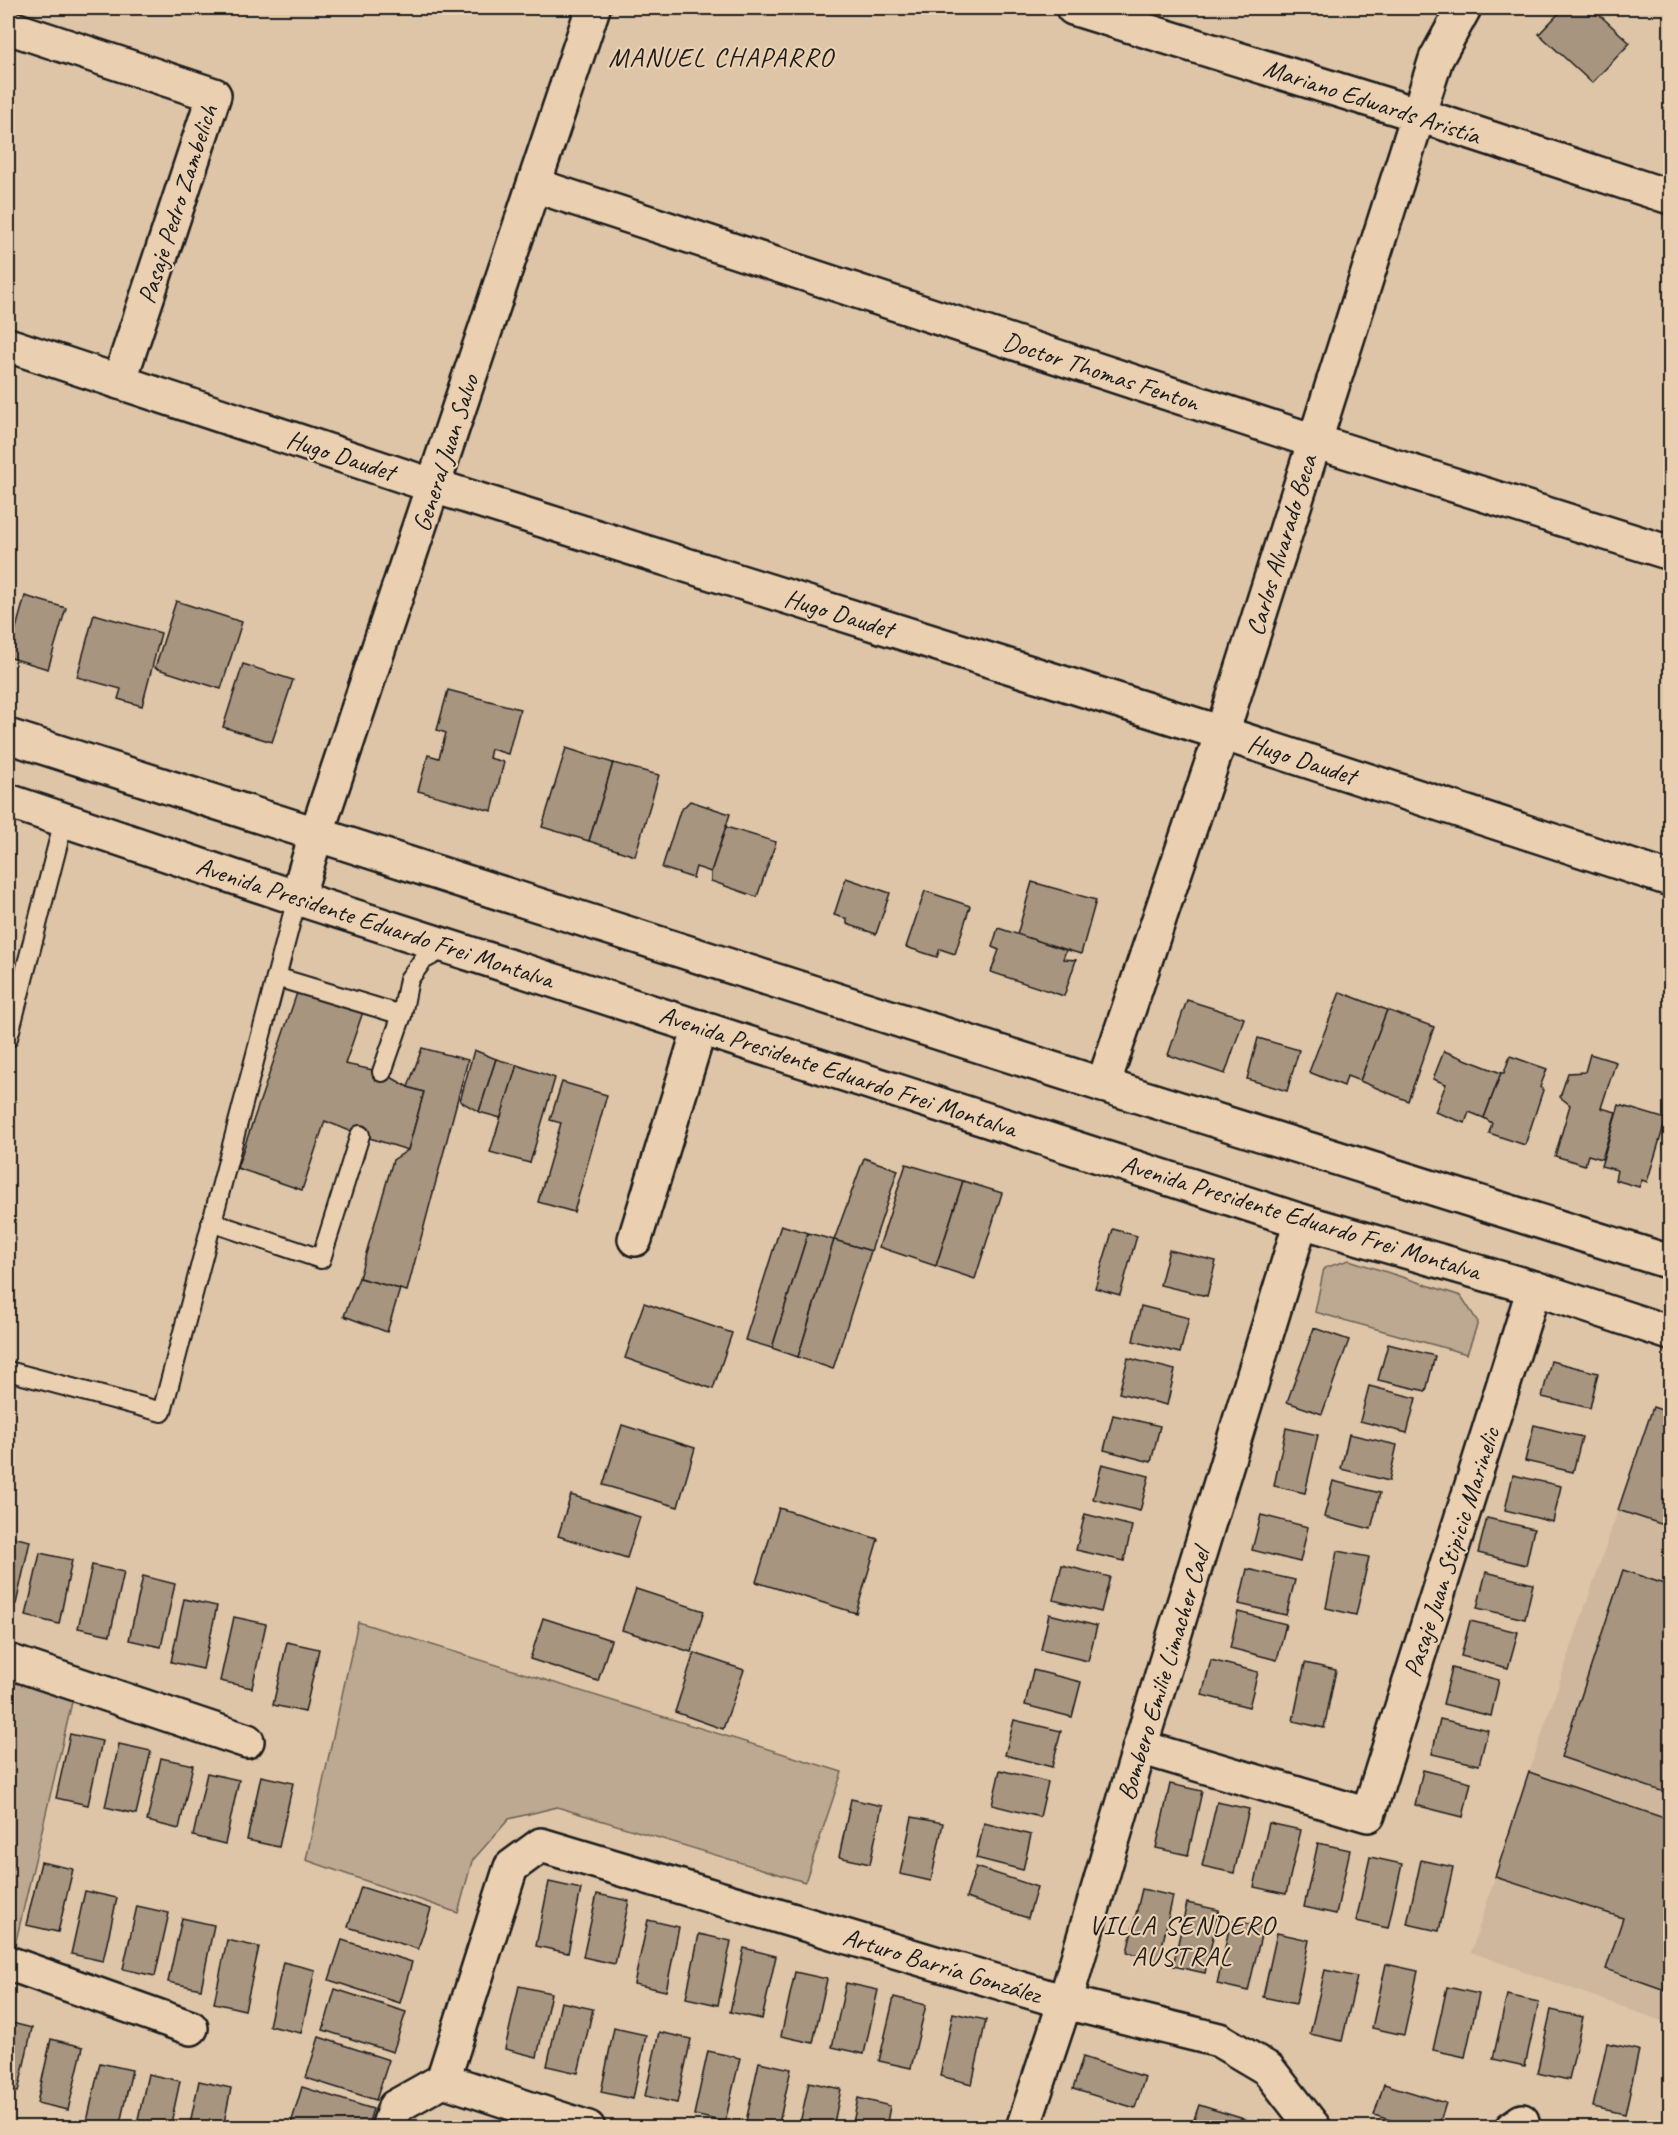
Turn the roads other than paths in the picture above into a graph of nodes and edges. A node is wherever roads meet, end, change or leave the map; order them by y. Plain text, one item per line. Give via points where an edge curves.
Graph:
1 (593, 8) edge
2 (1073, 8) edge
3 (1464, 8) edge
4 (8, 27) edge
5 (1419, 115) junction
6 (534, 185) junction
7 (1671, 197) edge
8 (8, 345) edge
9 (119, 382) junction
10 (1314, 441) junction
11 (434, 486) junction
12 (1671, 553) edge
13 (1222, 733) junction
14 (8, 736) edge
15 (8, 801) edge
16 (64, 820) junction
17 (316, 835) junction
18 (1671, 879) edge
19 (297, 898) junction
20 (448, 946) junction
21 (276, 977) junction
22 (402, 1014) junction
23 (700, 1027) junction
24 (8, 1038) edge
25 (382, 1072) dead end
26 (1103, 1085) junction
27 (360, 1135) dead end
28 (1301, 1221) junction
29 (211, 1222) junction
30 (635, 1239) dead end
31 (1671, 1262) edge
32 (1534, 1288) junction
33 (1671, 1332) edge
34 (8, 1371) edge
35 (8, 1661) edge
36 (247, 1741) dead end
37 (1140, 1747) junction
38 (8, 1963) edge
39 (1065, 2002) junction
40 (190, 2028) dead end
41 (444, 2080) junction
42 (388, 2127) edge
43 (588, 2127) edge
44 (1023, 2127) edge
45 (1314, 2127) edge

1 - 6 street, General Juan Salvo
2 - 5 street, Mariano Edwards Aristía
3 - 5 street, Carlos Alvarado Beca via 1436,59
4 - 9 street, Pasaje Pedro Zambelich via 214,95
5 - 7 street, Mariano Edwards Aristía
5 - 10 street, Carlos Alvarado Beca
6 - 10 street, Doctor Thomas Fenton
6 - 11 street, General Juan Salvo
8 - 9 street, Hugo Daudet
9 - 11 street, Hugo Daudet
10 - 12 street, Doctor Thomas Fenton
10 - 13 street, Carlos Alvarado Beca
11 - 13 street, Hugo Daudet
11 - 17 street, General Juan Salvo
13 - 18 street, Hugo Daudet
13 - 26 street, Carlos Alvarado Beca
14 - 17 street
15 - 16 street, Avenida Presidente Eduardo Frei Montalva
16 - 19 street, Avenida Presidente Eduardo Frei Montalva
16 - 24 lane
17 - 19 street, General Juan Salvo
17 - 26 street
19 - 20 street, Avenida Presidente Eduardo Frei Montalva
19 - 21 lane
20 - 22 lane via 423,960 409,979
20 - 23 street, Avenida Presidente Eduardo Frei Montalva
21 - 22 lane
21 - 29 lane
22 - 25 lane
23 - 28 street, Avenida Presidente Eduardo Frei Montalva
23 - 30 street
26 - 31 street
27 - 29 lane via 321,1259
28 - 32 street, Avenida Presidente Eduardo Frei Montalva
28 - 37 street, Bombero Emilie Limacher Cael
29 - 34 lane via 162,1412
32 - 33 street, Avenida Presidente Eduardo Frei Montalva
32 - 37 street, Pasaje Juan Stipicic Marinelic via 1368,1815
35 - 36 street
37 - 39 street, Bombero Emilie Limacher Cael
38 - 40 street
39 - 41 street, Arturo Barría González via 541,1845 511,1867
39 - 44 street, Bombero Emilie Limacher Cael
39 - 45 street, Arturo Barría González via 1220,2040 1268,2069
41 - 42 street via 395,2107
41 - 43 street

